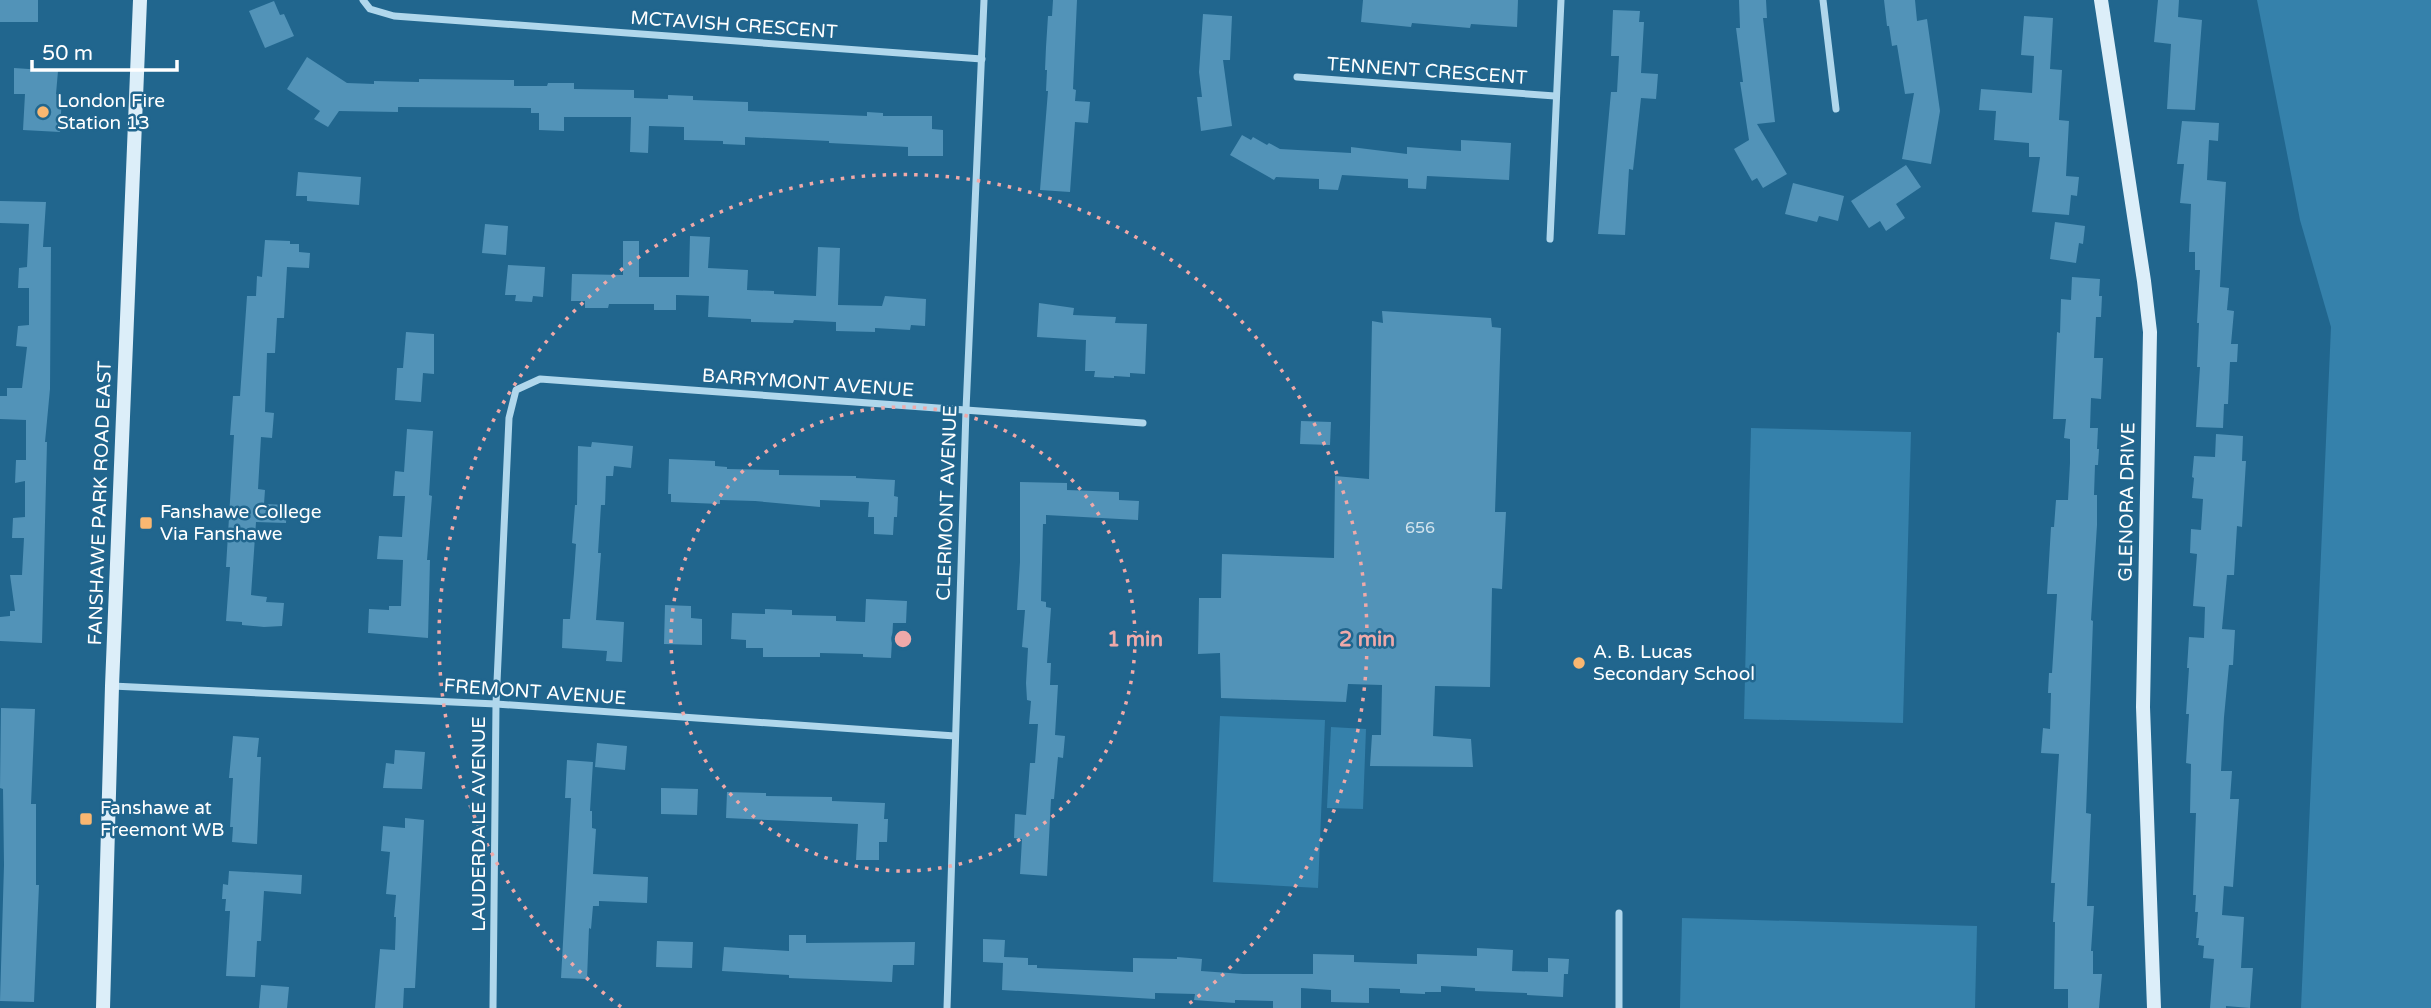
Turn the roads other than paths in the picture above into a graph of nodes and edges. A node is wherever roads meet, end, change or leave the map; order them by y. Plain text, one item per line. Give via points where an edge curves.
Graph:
1 (140, 0) edge
2 (363, 0) edge
3 (984, 0) edge
4 (1561, 0) edge
5 (1823, 0) edge
6 (2101, 0) edge
7 (982, 59) junction
8 (1297, 77) dead end
9 (1555, 96) junction
10 (1836, 109) dead end
11 (1550, 239) dead end
12 (516, 390) joint
13 (966, 410) junction
14 (1143, 423) dead end
15 (112, 686) junction
16 (496, 704) junction
17 (955, 736) junction
18 (1619, 913) dead end
19 (103, 1008) edge
20 (493, 1008) edge
21 (947, 1008) edge
22 (1619, 1008) edge
23 (2154, 1008) edge

1 - 15 main road, FANSHAWE PARK ROAD EAST
2 - 7 street, MCTAVISH CRESCENT via 370,9 394,16
3 - 7 street, CLERMONT AVENUE
4 - 9 street
5 - 10 street
6 - 23 main road, GLENORA DRIVE via 2150,332 2143,707
7 - 13 street, CLERMONT AVENUE
8 - 9 street, TENNENT CRESCENT
9 - 11 street
12 - 13 street, BARRYMONT AVENUE via 540,379
12 - 16 street, LAUDERDALE AVENUE via 509,418
13 - 14 street, BARRYMONT AVENUE
13 - 17 street, CLERMONT AVENUE
15 - 16 street, FREMONT AVENUE
15 - 19 main road, FANSHAWE PARK ROAD EAST
16 - 17 street, FREMONT AVENUE
16 - 20 street, LAUDERDALE AVENUE
17 - 21 street, CLERMONT AVENUE
18 - 22 street

